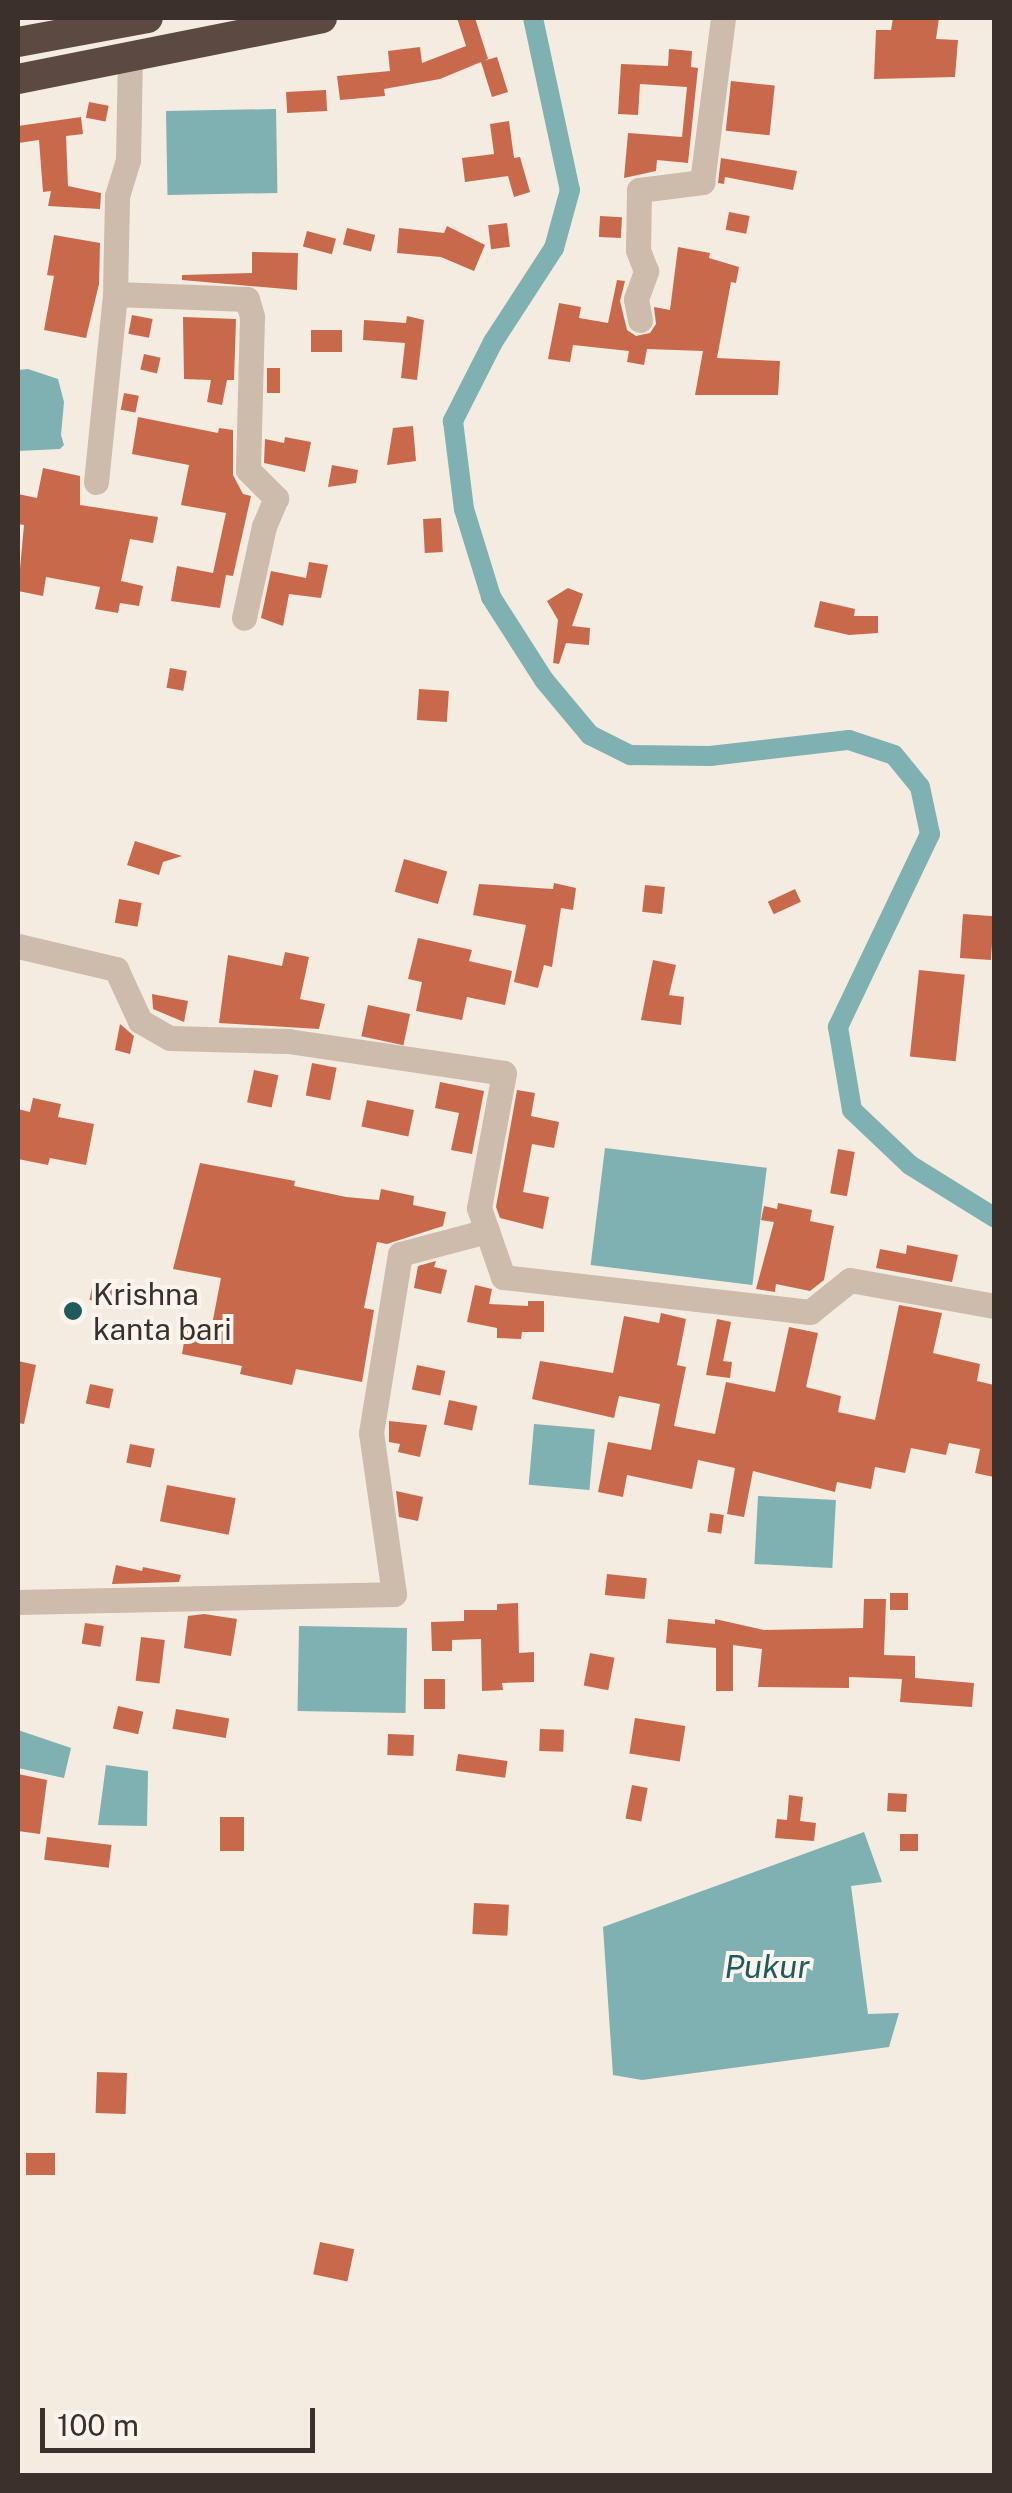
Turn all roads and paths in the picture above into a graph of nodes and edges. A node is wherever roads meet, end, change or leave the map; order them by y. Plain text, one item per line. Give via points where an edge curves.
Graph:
1 (148, 18) edge
2 (322, 18) edge
3 (722, 18) edge
4 (18, 42) edge
5 (130, 58) junction
6 (18, 79) edge
7 (115, 294) junction
8 (640, 320) dead end
9 (96, 482) dead end
10 (244, 618) dead end
11 (18, 946) edge
12 (487, 1231) junction
13 (994, 1306) edge
14 (18, 1602) edge

1 - 4 highway
2 - 5 highway
3 - 8 street via 702,182 639,190 638,250 646,271 636,300
5 - 6 highway
5 - 7 street
7 - 9 street
7 - 10 street via 247,299 248,470 276,498
11 - 12 street via 116,969 140,1022 170,1038 288,1041 504,1074 479,1208
12 - 13 street via 503,1277 810,1312 850,1280
12 - 14 street via 400,1254 371,1433 394,1594

